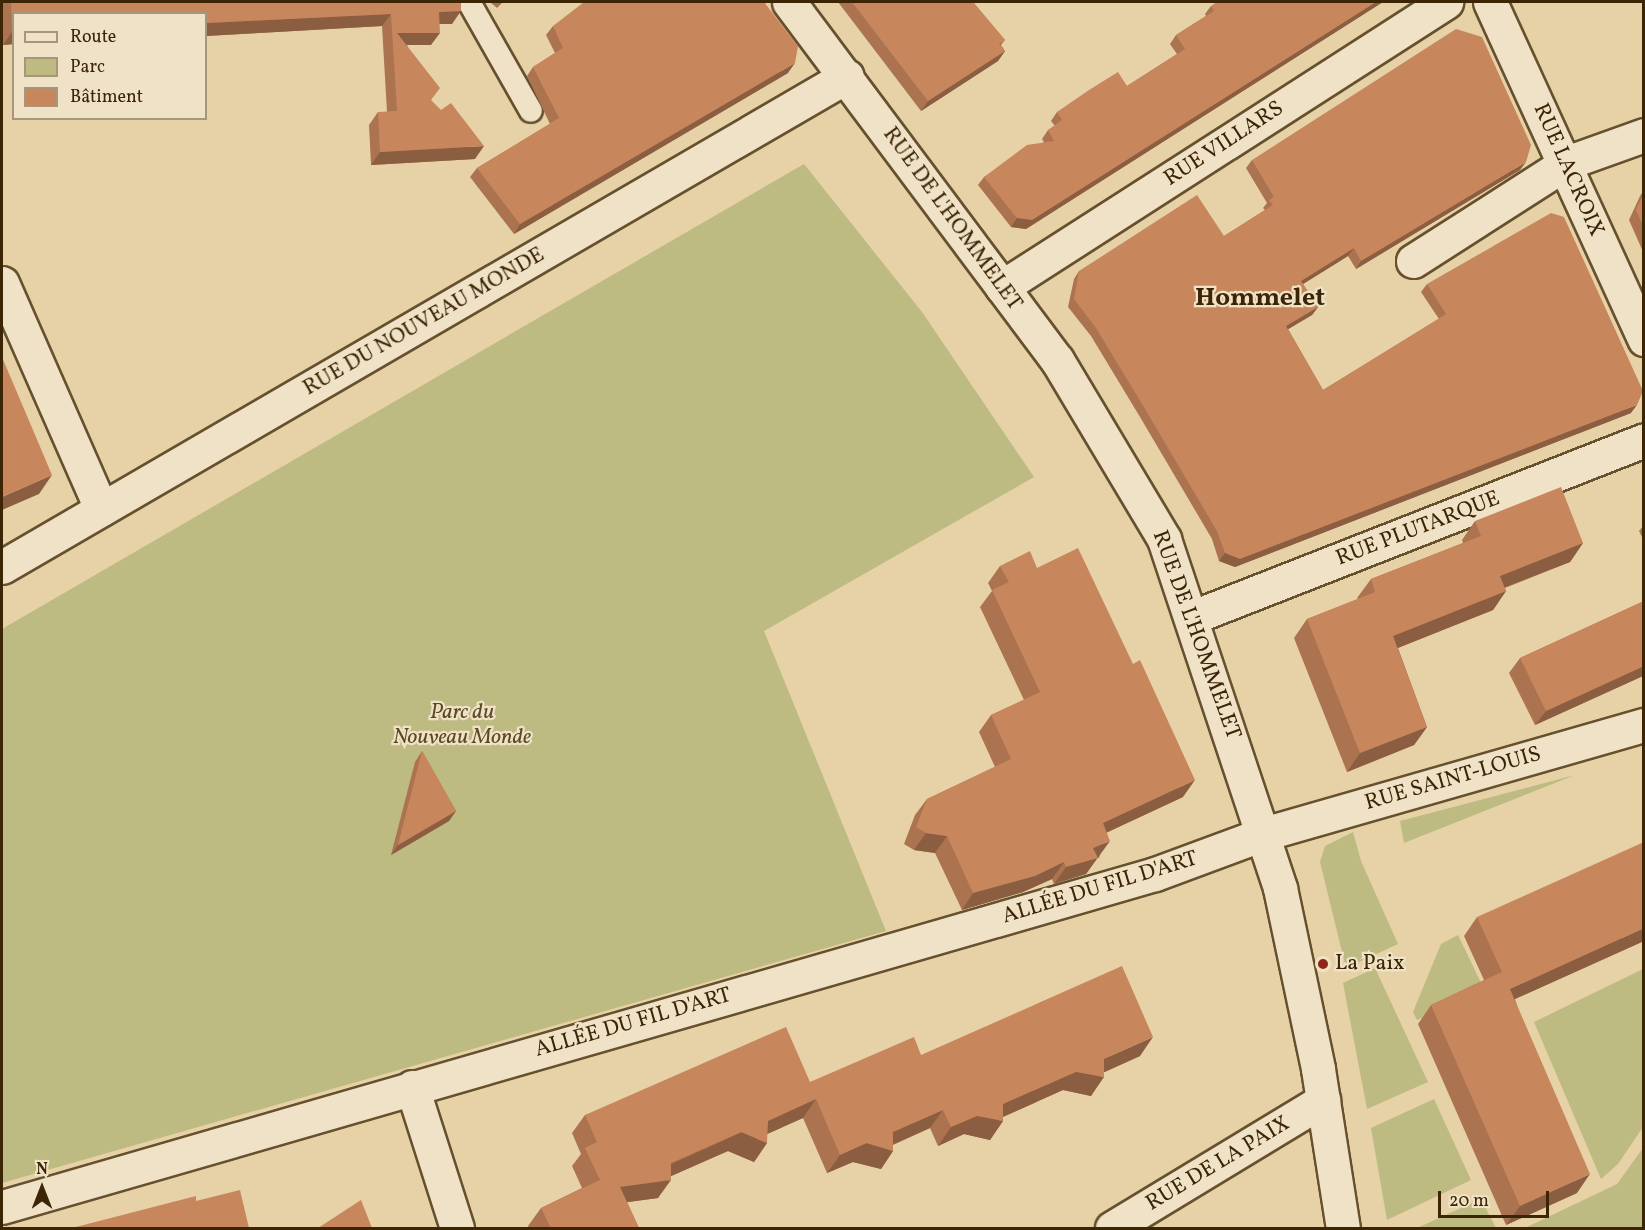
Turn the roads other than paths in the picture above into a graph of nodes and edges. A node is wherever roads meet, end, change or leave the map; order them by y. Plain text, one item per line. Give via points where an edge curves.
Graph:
1 (469, 2) edge
2 (1446, 2) edge
3 (1490, 2) edge
4 (796, 4) edge
5 (847, 76) junction
6 (531, 111) dead end
7 (1644, 135) edge
8 (1566, 164) junction
9 (1413, 261) dead end
10 (2, 283) edge
11 (1002, 287) junction
12 (1644, 339) edge
13 (1644, 441) edge
14 (101, 509) junction
15 (2, 567) edge
16 (1193, 617) junction
17 (1644, 725) edge
18 (1263, 834) junction
19 (412, 1087) junction
20 (1323, 1100) junction
21 (2, 1207) edge
22 (457, 1228) edge
23 (1112, 1228) edge
24 (1343, 1228) edge

1 - 6 lane
2 - 11 street, RUE VILLARS
3 - 8 street, RUE LACROIX
4 - 5 street, RUE DE L'HOMMELET
5 - 11 street, RUE DE L'HOMMELET
5 - 14 street, RUE DU NOUVEAU MONDE
7 - 8 street
8 - 9 street
8 - 12 street, RUE LACROIX
10 - 14 street
11 - 16 street, RUE DE L'HOMMELET via 1073,384 1155,522 1173,557
13 - 16 street, RUE PLUTARQUE
14 - 15 street, RUE DU NOUVEAU MONDE
16 - 18 street, RUE DE L'HOMMELET
17 - 18 street, RUE SAINT-LOUIS
18 - 19 street, ALLÉE DU FIL D'ART via 1155,874
18 - 20 street, RUE DE L'HOMMELET via 1293,938
19 - 21 street, ALLÉE DU FIL D'ART
19 - 22 street via 428,1148
20 - 23 street, RUE DE LA PAIX
20 - 24 street, RUE DE L'HOMMELET

